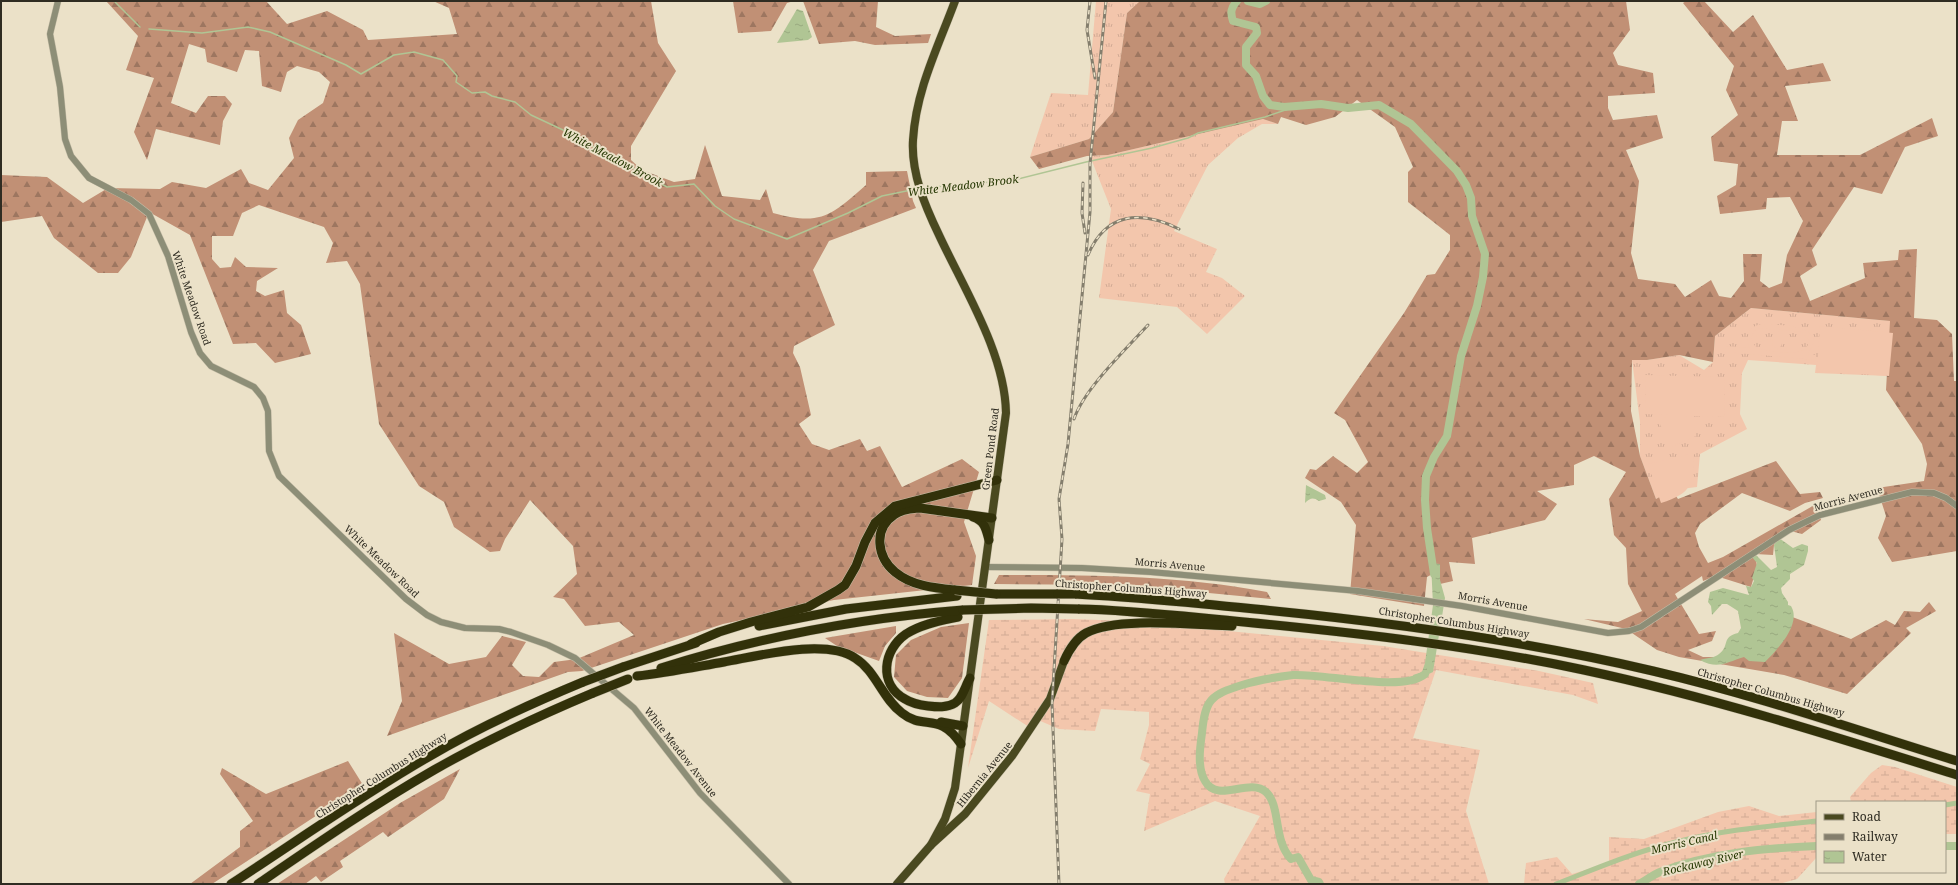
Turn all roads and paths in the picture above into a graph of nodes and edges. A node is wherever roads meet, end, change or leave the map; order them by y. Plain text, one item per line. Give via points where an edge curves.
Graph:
1 (58, 1) edge
2 (955, 1) edge
3 (997, 480) junction
4 (1957, 506) edge
5 (966, 515) junction
6 (992, 518) junction
7 (989, 540) junction
8 (985, 567) junction
9 (956, 593) junction
10 (960, 614) junction
11 (1320, 629) junction
12 (691, 644) junction
13 (548, 645) joint
14 (1064, 661) joint
15 (632, 678) junction
16 (970, 678) junction
17 (934, 723) junction
18 (963, 726) junction
19 (961, 744) junction
20 (1957, 761) edge
21 (1957, 775) edge
22 (931, 845) junction
23 (231, 884) edge
24 (258, 884) edge
25 (789, 884) edge
26 (897, 884) edge

1 - 13 street, White Meadow Road via 50,34 60,87 65,139 71,156 89,178 131,200 149,214 168,256 200,353 211,366 254,387 263,398 268,411 269,451 279,476 427,615 465,628 499,629
2 - 3 main road, Green Pond Road via 918,101 913,141 922,195 988,339 1001,374 1006,413
3 - 6 main road, Green Pond Road
3 - 12 highway via 895,506 875,523 850,578 838,590 808,607 750,622
4 - 8 street, Morris Avenue via 1940,495 1919,491 1812,518 1789,530 1641,627 1629,632 1608,633 1445,603 1358,592 1151,572 1068,567
5 - 6 highway
5 - 7 highway via 983,523
5 - 9 highway via 920,508 905,510 889,519 881,530 879,540 884,559 901,576 927,587
6 - 7 main road, Green Pond Road
7 - 8 main road, Green Pond Road
8 - 16 main road, Green Pond Road
9 - 12 highway, Christopher Columbus Highway via 813,615
9 - 20 highway, Christopher Columbus Highway, bridge via 1075,594 1140,598 1306,613 1452,632 1553,649 1686,679 1776,704
10 - 11 highway, bridge via 1013,608 1078,609
10 - 15 highway via 888,618 802,632 716,652
10 - 16 highway via 928,624 905,635 889,653 886,673 893,688 905,700 934,707 946,707 961,698
11 - 14 highway via 1121,624 1086,633 1072,645
11 - 21 highway via 1439,644 1556,664 1687,694
12 - 23 highway, Christopher Columbus Highway, bridge via 583,682 514,712 430,756 377,788
13 - 25 street, White Meadow Avenue via 575,658 634,708 700,794
14 - 22 main road, Hibernia Avenue via 1050,699 1012,756 965,814
15 - 17 highway via 788,651 828,650 850,655 864,664 901,713
15 - 24 highway, bridge via 510,730 434,770
16 - 18 main road, Green Pond Road
17 - 18 highway
17 - 19 highway via 948,729
18 - 19 main road, Green Pond Road
19 - 22 main road, Green Pond Road via 951,802
22 - 26 main road, Hibernia Avenue

